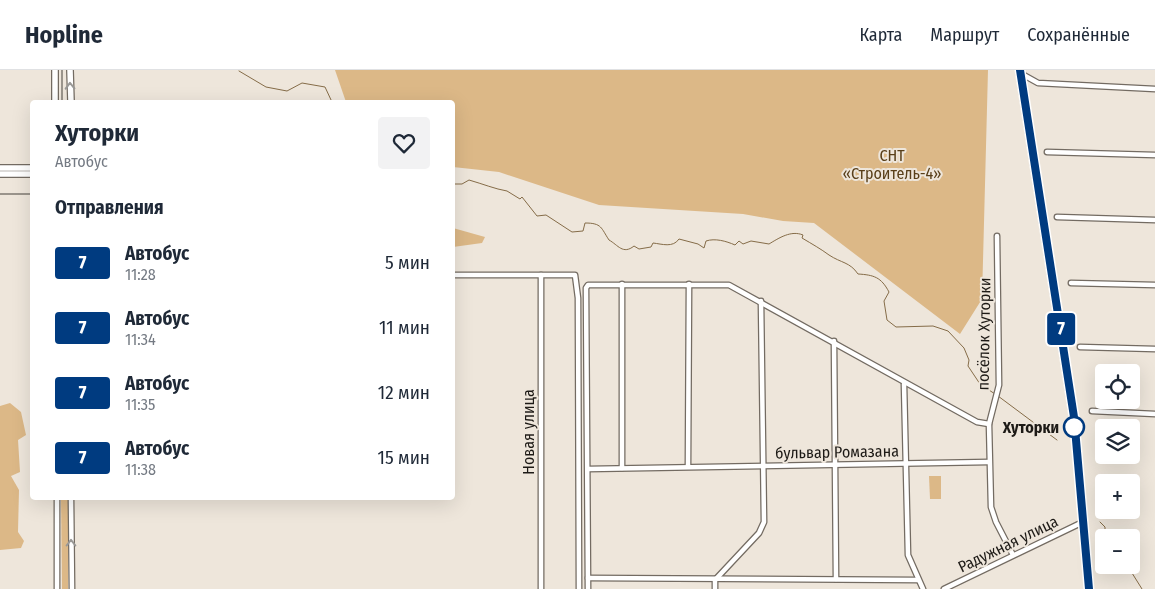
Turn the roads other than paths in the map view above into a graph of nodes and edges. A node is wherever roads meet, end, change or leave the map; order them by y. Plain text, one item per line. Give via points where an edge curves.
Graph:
1 (55, 70) edge
2 (70, 70) edge
3 (1020, 72) edge
4 (1155, 89) edge
5 (55, 100) edge
6 (70, 100) edge
7 (1047, 152) dead end
8 (1155, 155) edge
9 (0, 168) edge
10 (30, 168) edge
11 (0, 174) edge
12 (30, 174) edge
13 (1057, 217) dead end
14 (1155, 220) edge
15 (997, 236) dead end
16 (455, 275) edge
17 (541, 275) junction
18 (1071, 283) dead end
19 (622, 284) junction
20 (689, 284) junction
21 (1155, 285) edge
22 (761, 301) junction
23 (834, 341) junction
24 (1080, 347) dead end
25 (1155, 349) edge
26 (904, 384) junction
27 (1092, 411) dead end
28 (1155, 414) edge
29 (989, 424) junction
30 (989, 462) junction
31 (906, 463) junction
32 (837, 464) junction
33 (688, 466) junction
34 (763, 466) junction
35 (622, 468) junction
36 (588, 469) junction
37 (57, 500) edge
38 (71, 500) edge
39 (1083, 522) junction
40 (1013, 555) junction
41 (588, 578) junction
42 (836, 579) junction
43 (715, 580) junction
44 (918, 580) junction
45 (57, 589) edge
46 (72, 589) edge
47 (541, 589) edge
48 (580, 589) edge
49 (588, 589) edge
50 (715, 589) edge
51 (923, 589) edge
52 (944, 589) edge
53 (1089, 589) edge

1 - 5 main road
6 -> 2 main road
3 - 4 street via 1038,83
3 - 39 main road via 1074,417
7 - 8 street
9 - 10 main road
11 - 12 main road
13 - 14 street
15 - 29 street, посёлок Хуторки via 999,385
16 - 17 street
17 - 47 street, Новая улица
17 - 48 street via 575,276 578,298
18 - 21 street
19 - 20 street
19 - 35 street
19 - 36 street via 590,284 586,288
20 - 22 street via 729,285
20 - 33 street
22 - 23 street
22 - 34 street
23 - 26 street
23 - 32 street
24 - 25 street
26 - 29 street via 976,422
26 - 31 street
27 - 28 street
29 - 30 street, посёлок Хуторки
30 - 31 street, бульвар Ромазана
30 - 40 street via 991,507
31 - 32 street, бульвар Ромазана
31 - 44 street via 908,555
32 - 34 street, бульвар Ромазана
32 - 42 street
33 - 34 street, бульвар Ромазана
33 - 35 street, бульвар Ромазана
34 - 43 street via 762,528
35 - 36 street, бульвар Ромазана
36 - 41 street
37 - 45 street
46 -> 38 street
39 - 40 street, Радужная улица
39 - 53 main road
40 - 52 street, Радужная улица
41 - 43 street
41 - 49 street
42 - 43 street
42 - 44 street
43 - 50 street
44 - 51 street

